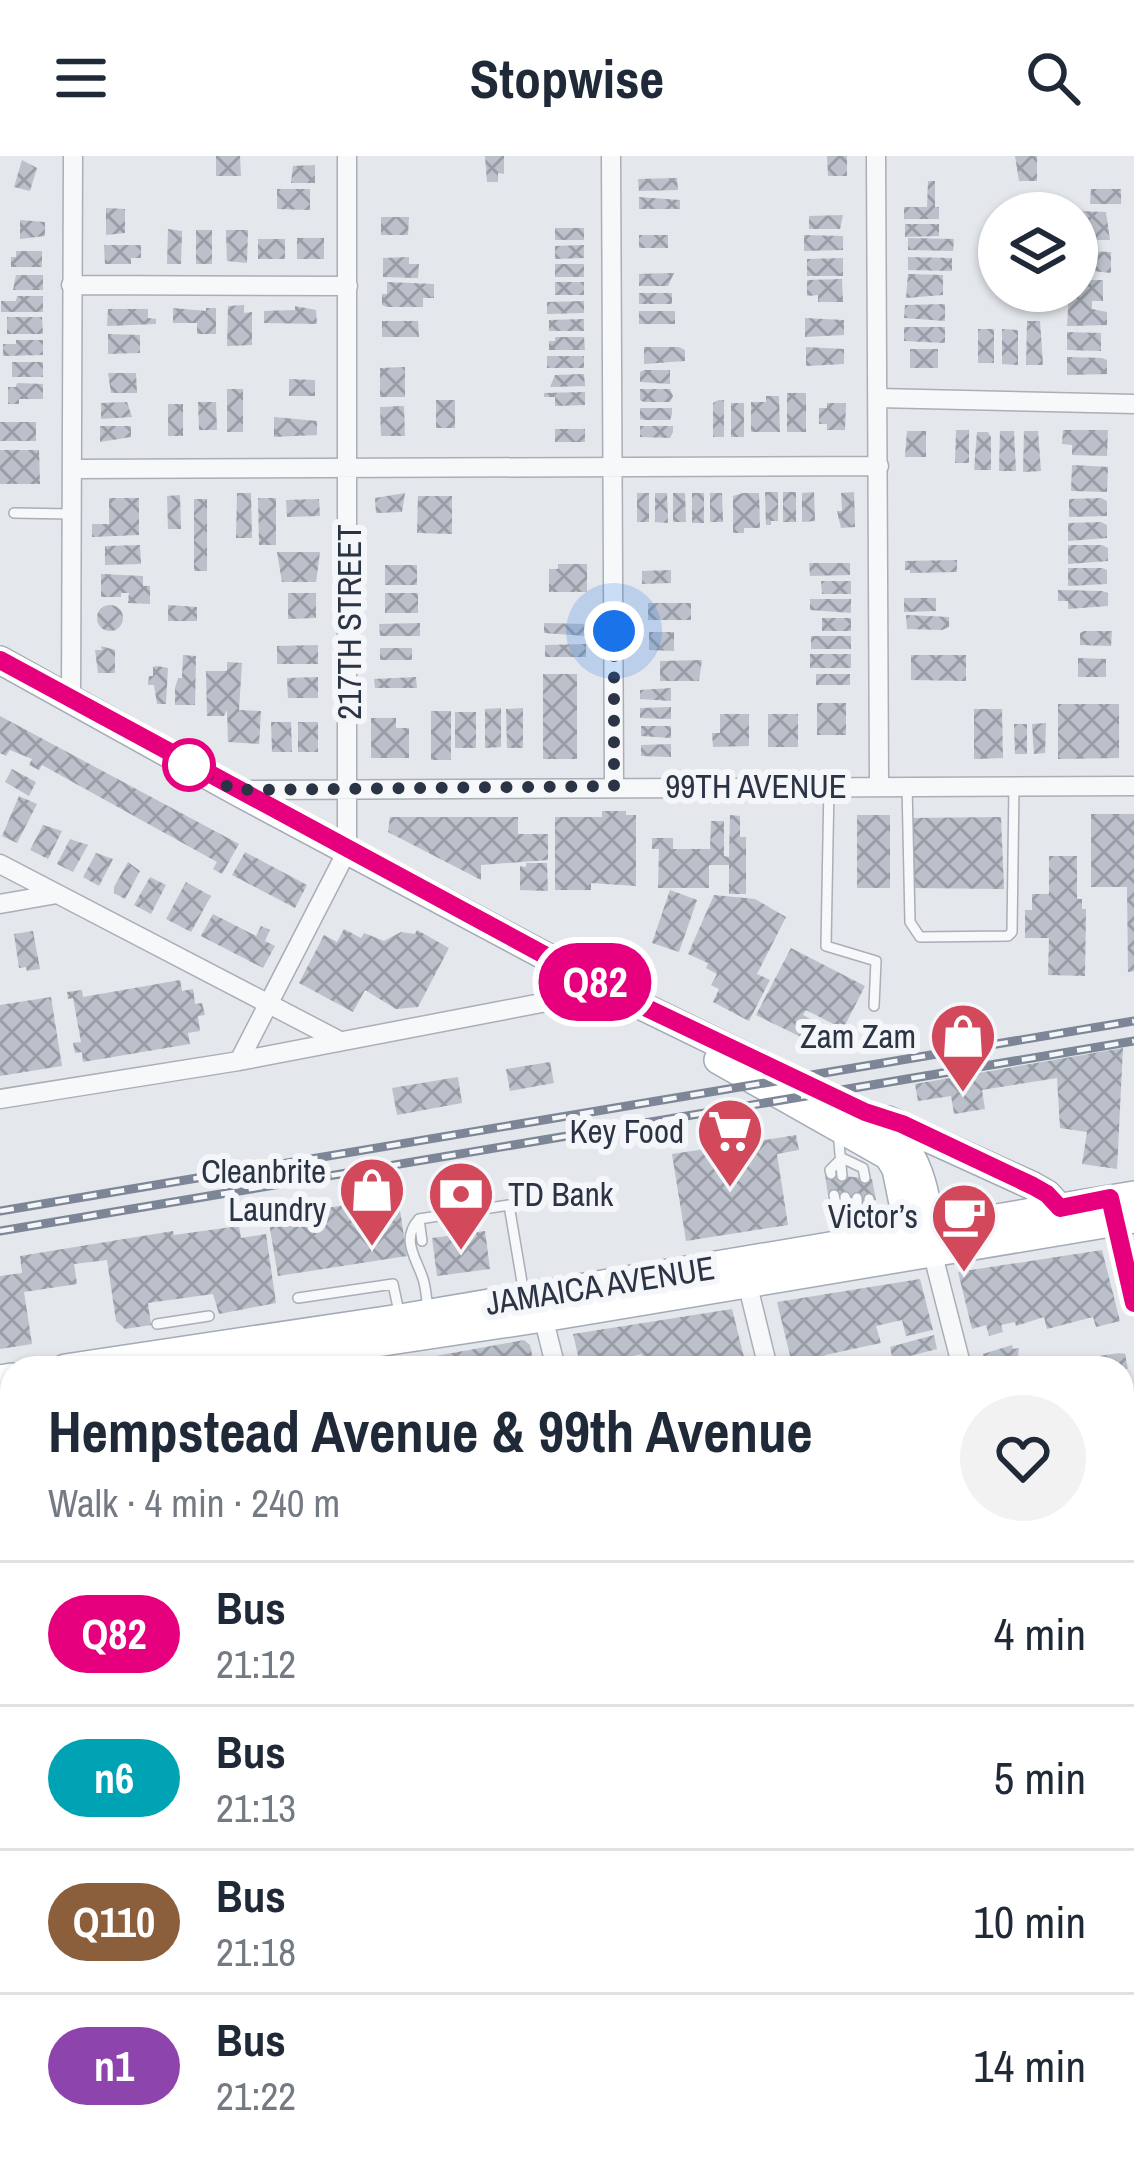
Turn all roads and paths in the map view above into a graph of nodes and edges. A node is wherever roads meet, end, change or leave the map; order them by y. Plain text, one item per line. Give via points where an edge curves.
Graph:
1 (74, 156) edge
2 (347, 156) edge
3 (611, 156) edge
4 (876, 156) edge
5 (71, 285) junction
6 (348, 286) junction
7 (878, 398) junction
8 (1134, 404) edge
9 (612, 465) junction
10 (879, 466) junction
11 (349, 467) junction
12 (72, 469) junction
13 (14, 513) dead end
14 (72, 514) junction
15 (0, 660) edge
16 (71, 699) junction
17 (879, 785) junction
18 (907, 785) junction
19 (614, 786) junction
20 (829, 786) junction
21 (1014, 786) junction
22 (1134, 786) edge
23 (349, 788) junction
24 (234, 790) junction
25 (347, 851) junction
26 (0, 864) edge
27 (57, 894) junction
28 (0, 904) edge
29 (609, 990) junction
30 (268, 1003) junction
31 (874, 1006) dead end
32 (338, 1040) junction
33 (239, 1061) junction
34 (0, 1099) edge
35 (865, 1112) junction
36 (837, 1127) junction
37 (842, 1158) junction
38 (1060, 1208) junction
39 (1124, 1209) edge
40 (418, 1219) junction
41 (857, 1232) junction
42 (924, 1238) junction
43 (422, 1241) dead end
44 (745, 1273) junction
45 (337, 1293) junction
46 (298, 1298) dead end
47 (535, 1303) junction
48 (1134, 1303) edge
49 (429, 1312) junction
50 (209, 1316) dead end
51 (400, 1318) junction
52 (177, 1321) junction
53 (157, 1324) dead end
54 (342, 1326) junction
55 (182, 1350) junction
56 (285, 1353) edge
57 (145, 1356) edge
58 (552, 1356) edge
59 (766, 1356) edge
60 (958, 1356) edge

1 - 5 street
2 - 6 street, 217TH STREET
3 - 9 street
4 - 7 street
5 - 6 street
5 - 12 street
6 - 11 street, 217TH STREET
7 - 8 street
7 - 10 street
9 - 10 street
9 - 11 street
9 - 19 street
10 - 17 street
11 - 12 street
11 - 23 street, 217TH STREET
12 - 14 street
13 - 14 lane
14 - 16 street
15 - 16 main road
16 - 24 main road
17 - 18 street, 99TH AVENUE
17 - 20 street, 99TH AVENUE
18 - 21 street, 99TH AVENUE
18 - 21 lane via 910,922 920,937 1012,932
19 - 20 street, 99TH AVENUE
19 - 23 street, 99TH AVENUE
20 - 31 lane via 826,946 876,962
21 - 22 street, 99TH AVENUE
23 - 24 street, 99TH AVENUE
23 - 25 street, 217TH STREET
24 - 25 main road
25 - 29 main road
25 - 30 street, 217TH STREET
26 - 27 street
27 - 28 street
27 - 30 street
29 - 32 street
29 - 35 main road
29 - 36 main road
30 - 32 street
30 - 33 street, 217TH STREET
32 - 33 street
33 - 34 street
35 - 38 main road via 1033,1186
35 - 42 main road via 914,1157
36 - 37 lane
36 - 42 main road via 891,1159
37 - 37 lane via 863,1168 848,1176 830,1170
38 - 39 main road, JAMAICA AVENUE
38 - 42 main road, JAMAICA AVENUE
39 - 42 main road, JAMAICA AVENUE via 968,1246
39 - 48 street
40 - 43 lane
40 - 47 lane via 509,1205
40 - 49 lane via 409,1235 413,1264 424,1267
41 - 41 lane via 870,1205 851,1197
41 - 42 main road, JAMAICA AVENUE
41 - 44 main road, JAMAICA AVENUE
42 - 44 main road, JAMAICA AVENUE
42 - 60 street
44 - 47 main road, JAMAICA AVENUE
44 - 59 street
45 - 46 lane
45 - 51 lane via 393,1284
45 - 54 lane
47 - 49 main road, JAMAICA AVENUE
47 - 56 main road, JAMAICA AVENUE
47 - 58 street
49 - 51 main road, JAMAICA AVENUE
50 - 52 lane
51 - 54 main road, JAMAICA AVENUE
52 - 53 lane
52 - 55 lane
54 - 56 main road, JAMAICA AVENUE
55 - 56 main road, JAMAICA AVENUE
55 - 57 main road, JAMAICA AVENUE

